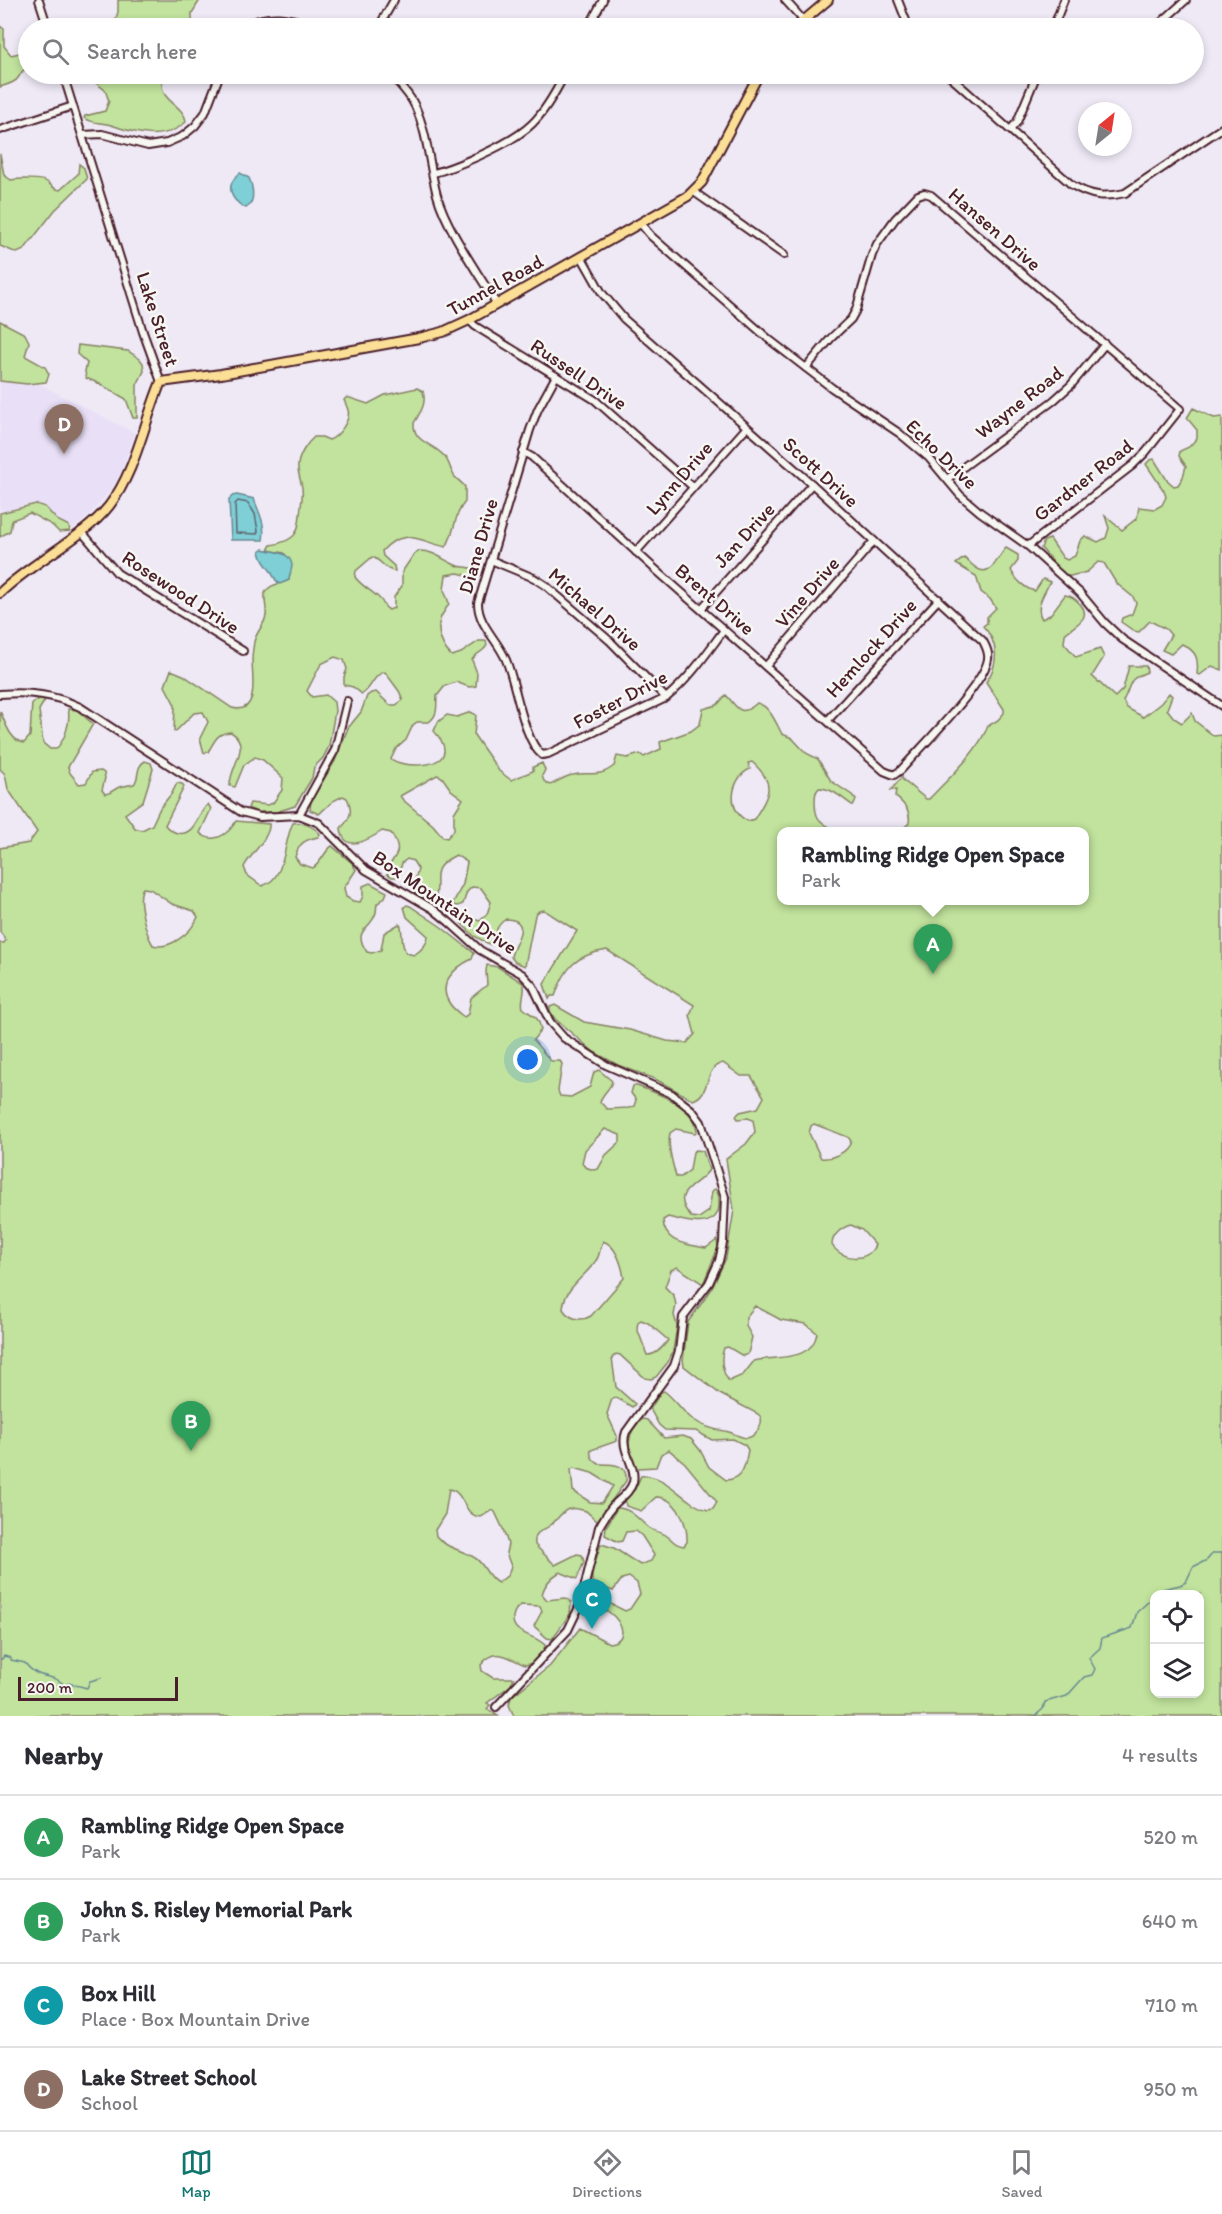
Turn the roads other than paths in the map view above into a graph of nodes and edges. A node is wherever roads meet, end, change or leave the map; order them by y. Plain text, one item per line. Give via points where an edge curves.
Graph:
1 (39, 0) edge
2 (394, 0) edge
3 (603, 0) edge
4 (785, 0) edge
5 (828, 0) edge
6 (898, 0) edge
7 (1064, 0) edge
8 (1186, 0) edge
9 (45, 18) edge
10 (265, 18) edge
11 (286, 18) edge
12 (384, 18) edge
13 (593, 18) edge
14 (801, 18) edge
15 (806, 18) edge
16 (905, 18) edge
17 (1057, 18) edge
18 (1166, 18) edge
19 (66, 84) edge
20 (216, 84) edge
21 (399, 84) edge
22 (560, 84) edge
23 (754, 84) edge
24 (959, 84) edge
25 (1032, 84) edge
26 (73, 106) junction
27 (1222, 128) edge
28 (1011, 129) junction
29 (0, 130) edge
30 (83, 135) junction
31 (433, 173) junction
32 (694, 192) junction
33 (640, 222) junction
34 (784, 255) dead end
35 (581, 256) junction
36 (496, 303) junction
37 (469, 320) junction
38 (1105, 344) junction
39 (806, 368) junction
40 (556, 376) junction
41 (161, 382) junction
42 (1180, 409) joint
43 (746, 428) junction
44 (523, 452) junction
45 (947, 479) junction
46 (812, 484) junction
47 (693, 487) junction
48 (81, 531) junction
49 (874, 541) junction
50 (1028, 546) junction
51 (636, 552) junction
52 (491, 560) junction
53 (2, 589) edge
54 (939, 599) junction
55 (701, 609) junction
56 (724, 630) junction
57 (243, 651) dead end
58 (766, 666) junction
59 (0, 694) edge
60 (666, 698) junction
61 (347, 701) dead end
62 (1222, 706) edge
63 (828, 720) junction
64 (542, 755) joint
65 (884, 771) joint
66 (299, 815) junction
67 (496, 1707) dead end

1 - 9 street
2 - 12 street
3 - 13 street
4 - 14 street
5 - 15 main road
6 - 16 street
7 - 17 street
8 - 18 street
10 - 11 street
19 - 26 street, Lake Street
20 - 30 street via 205,113 195,126 167,143 148,146 102,134
21 - 31 street via 415,106
22 - 31 street via 538,118 512,141 449,170
23 - 32 main road, Tunnel Road
24 - 28 street
25 - 28 street
26 - 29 street
26 - 30 street, Lake Street
27 - 28 street via 1140,184 1108,197 1086,193 1072,185
30 - 41 street, Lake Street
31 - 36 street via 446,216
32 - 33 main road, Tunnel Road
32 - 34 street
33 - 35 main road, Tunnel Road
33 - 39 street, Echo Drive via 714,292
35 - 36 main road, Tunnel Road
35 - 43 street, Scott Drive via 611,305
36 - 37 main road, Tunnel Road
37 - 40 street, Russell Drive
37 - 41 main road, Tunnel Road via 419,338
38 - 39 street, Hansen Drive via 941,203 924,193 910,202 877,244 851,319
38 - 42 street, Hansen Drive
38 - 45 street, Wayne Road via 1053,401
39 - 45 street, Echo Drive via 899,433
40 - 44 street, Diane Drive via 538,409
40 - 47 street, Russell Drive via 610,412
41 - 48 main road, Lake Street via 119,489 105,510
42 - 50 street, Gardner Road via 1133,465
43 - 46 street, Scott Drive
43 - 47 street, Lynn Drive
44 - 51 street, Brent Drive
44 - 52 street, Diane Drive
45 - 50 street, Echo Drive via 980,512
46 - 49 street, Scott Drive
46 - 55 street, Jan Drive
47 - 51 street, Lynn Drive
48 - 53 main road, Lake Street
48 - 57 street, Rosewood Drive via 124,578
49 - 54 street, Scott Drive
49 - 58 street, Vine Drive
50 - 62 street, Echo Drive via 1080,593 1122,639
51 - 55 street, Brent Drive
52 - 60 street, Michael Drive via 544,585 610,641
52 - 64 street, Diane Drive via 478,614 505,658 529,734
54 - 63 street, Hemlock Drive
54 - 65 street, Scott Drive via 983,641 988,661 979,681 894,776
55 - 56 street, Brent Drive
56 - 58 street, Brent Drive
56 - 60 street, Foster Drive via 693,673
58 - 63 street, Brent Drive
59 - 66 street via 36,693 64,699 241,812 260,817
60 - 64 street, Foster Drive
61 - 66 street via 335,750
63 - 65 street, Brent Drive
66 - 67 street, Box Mountain Drive via 319,823 366,870 433,909 480,950 522,974 533,986 553,1027 571,1043 606,1065 685,1103 704,1129 723,1188 725,1216 719,1260 709,1283 683,1317 674,1366 624,1437 633,1480 599,1527 575,1618 554,1647

